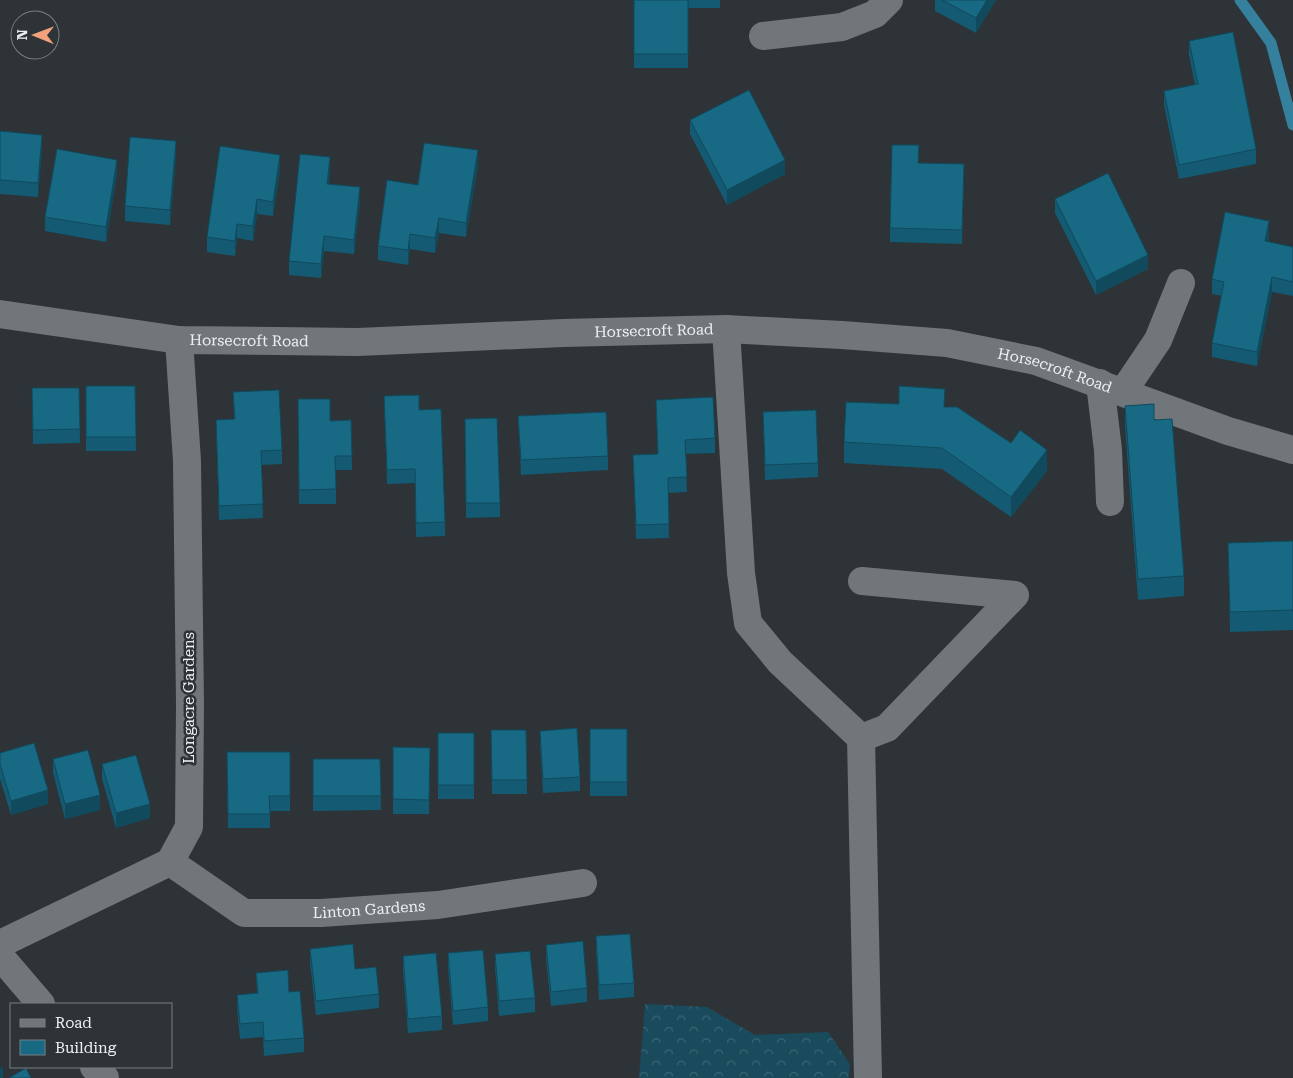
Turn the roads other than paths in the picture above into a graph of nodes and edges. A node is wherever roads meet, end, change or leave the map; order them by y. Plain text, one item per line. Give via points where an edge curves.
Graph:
1 (889, 0) edge
2 (763, 36) dead end
3 (1181, 283) dead end
4 (0, 314) edge
5 (726, 329) junction
6 (179, 340) junction
7 (1112, 388) junction
8 (1293, 450) edge
9 (1110, 502) dead end
10 (862, 581) dead end
11 (861, 738) junction
12 (170, 862) junction
13 (583, 883) dead end
14 (0, 944) edge
15 (0, 956) edge
16 (40, 1003) edge
17 (95, 1068) edge
18 (105, 1078) edge
19 (868, 1078) edge

1 - 2 street via 875,14 842,26
3 - 7 street via 1158,340
4 - 6 street, Horsecroft Road
5 - 6 street, Horsecroft Road via 358,342
5 - 7 street, Horsecroft Road via 947,343 1036,361
5 - 11 street via 741,573 748,623 780,662
6 - 12 street, Longacre Gardens via 187,461 189,827
7 - 8 street, Horsecroft Road via 1228,431
7 - 9 street via 1108,450
10 - 11 street via 1015,595 887,728
11 - 19 street
12 - 13 street, Linton Gardens via 244,913 322,913 438,905
12 - 14 street
15 - 16 street
17 - 18 street

